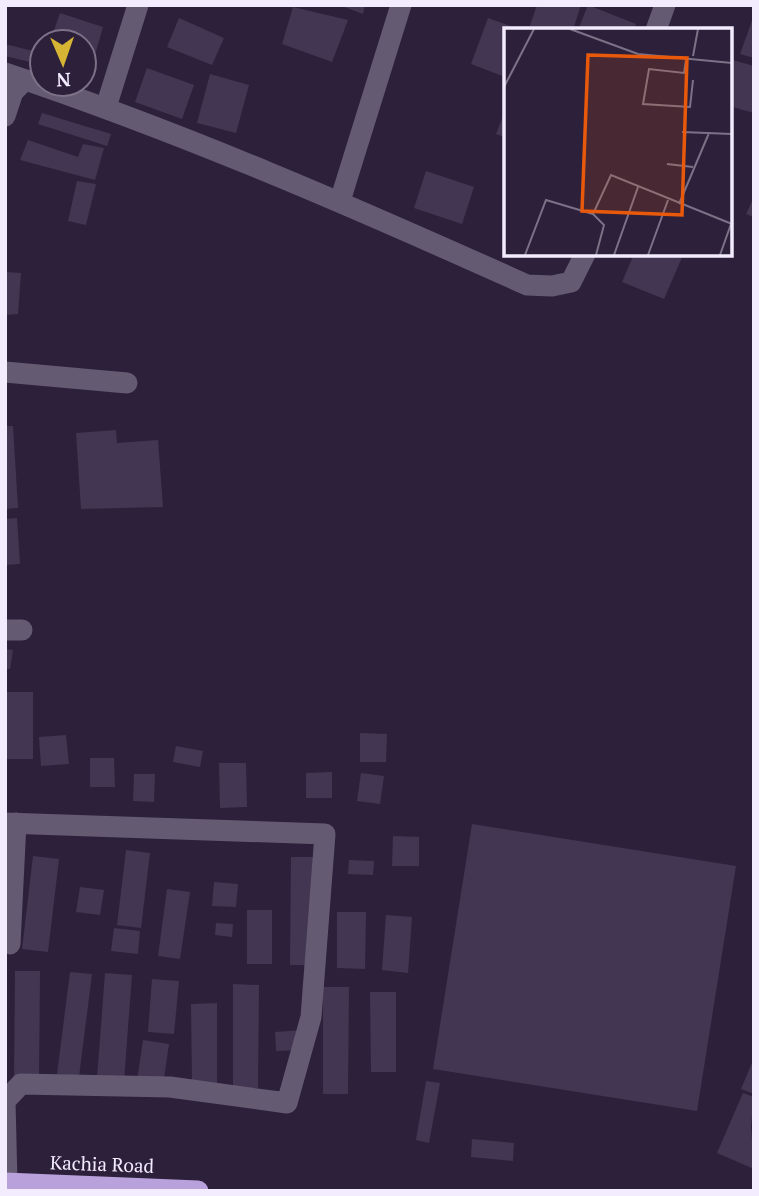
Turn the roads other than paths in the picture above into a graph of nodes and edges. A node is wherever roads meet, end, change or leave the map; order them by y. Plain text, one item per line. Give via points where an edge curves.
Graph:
1 (138, 5) edge
2 (401, 5) edge
3 (665, 5) edge
4 (657, 28) edge
5 (15, 76) edge
6 (106, 107) junction
7 (5, 117) edge
8 (340, 201) junction
9 (584, 256) edge
10 (5, 372) edge
11 (127, 383) dead end
12 (11, 823) edge
13 (10, 944) dead end
14 (6, 1183) edge
15 (198, 1191) edge

1 - 6 street
2 - 8 street
3 - 4 street
5 - 6 street
5 - 7 street
6 - 8 street
8 - 9 street via 527,285 571,282
10 - 11 street
12 - 13 street
12 - 14 street via 325,834 311,1017 287,1103 170,1087 21,1084 5,1101
14 - 15 highway, Kachia Road

